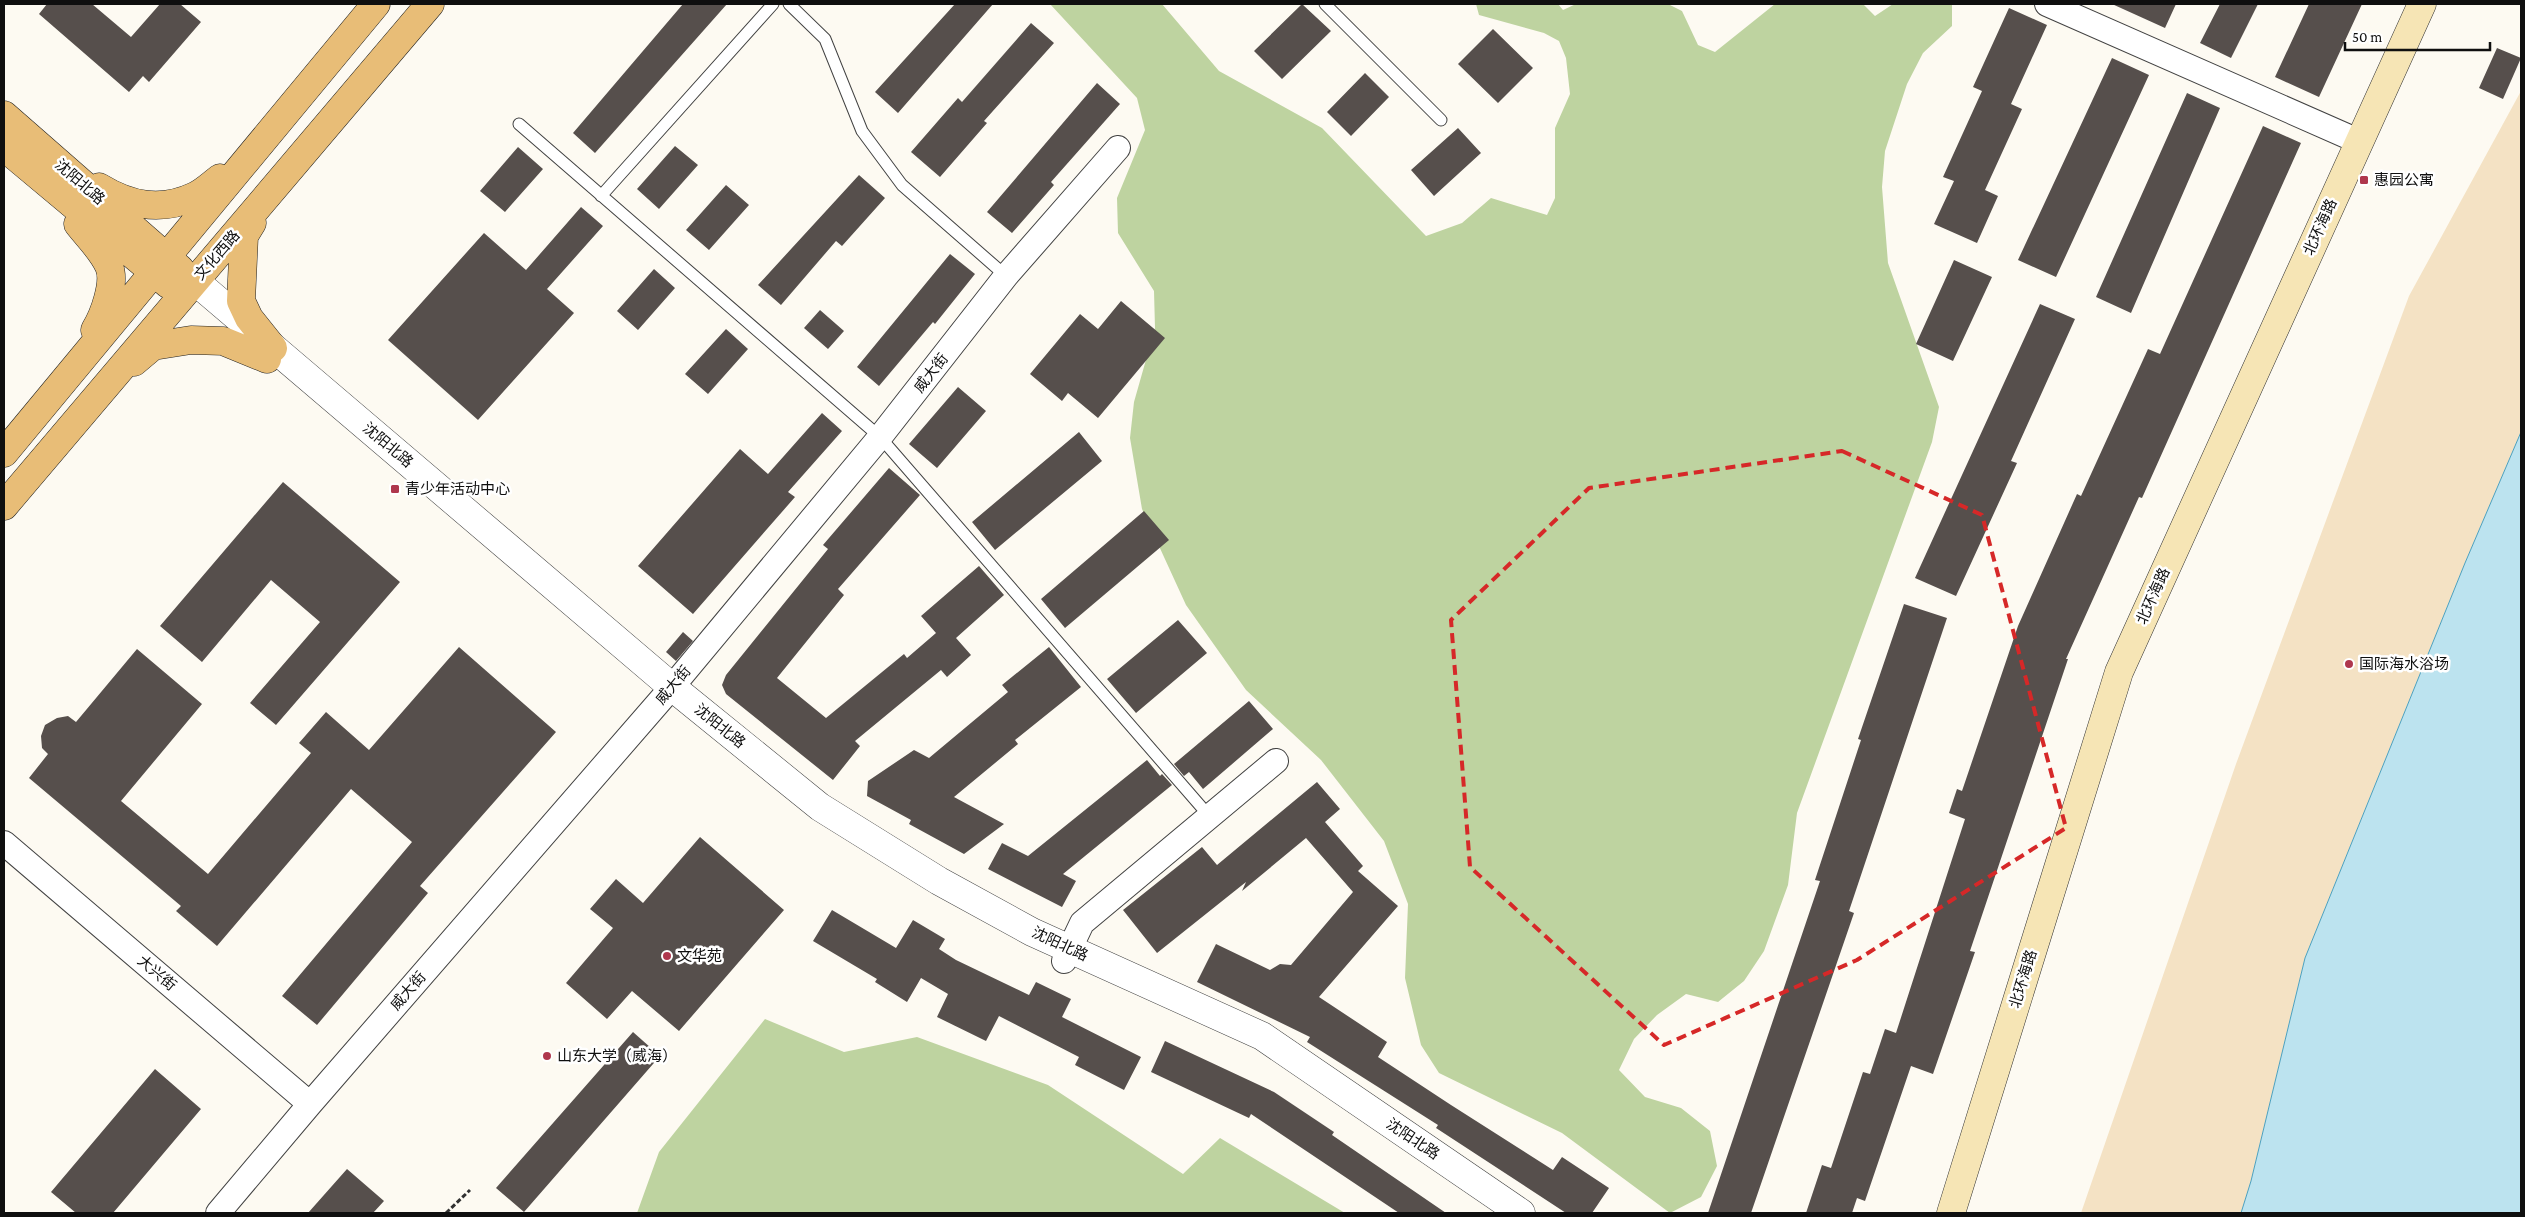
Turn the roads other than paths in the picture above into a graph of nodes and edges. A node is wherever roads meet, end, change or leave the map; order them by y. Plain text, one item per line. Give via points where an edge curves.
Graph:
1 (376, 4) edge
2 (430, 4) edge
3 (773, 4) edge
4 (789, 4) edge
5 (1324, 4) edge
6 (2047, 4) edge
7 (2422, 4) edge
8 (4, 115) edge
9 (1441, 120) dead end
10 (519, 124) dead end
11 (2358, 141) junction
12 (4, 147) edge
13 (1118, 148) dead end
14 (249, 156) junction
15 (46, 168) junction
16 (276, 186) junction
17 (601, 196) junction
18 (159, 264) junction
19 (1006, 276) junction
20 (189, 289) junction
21 (270, 354) junction
22 (74, 371) junction
23 (99, 392) junction
24 (880, 437) junction
25 (4, 453) edge
26 (4, 506) edge
27 (667, 693) junction
28 (1276, 761) dead end
29 (1210, 817) junction
30 (4, 843) edge
31 (1066, 955) junction
32 (310, 1104) junction
33 (218, 1213) edge
34 (1496, 1213) edge
35 (1521, 1213) edge
36 (1950, 1213) edge

1 - 14 main road
2 - 16 main road, 文化西路
3 - 17 lane
4 - 19 lane via 826,38 862,131 902,185
5 - 9 lane
6 - 11 street
7 - 11 main road, 北环海路
8 - 15 main road, 沈阳北路
10 - 17 lane
11 - 36 main road, 北环海路 via 2119,672
12 - 15 main road, 沈阳北路
13 - 19 street, 威大街
14 - 15 main road via 196,196 168,205 137,205
14 - 18 main road
15 - 18 main road, 沈阳北路
15 - 22 main road via 110,267 109,295 102,318
16 - 20 main road, 文化西路
16 - 21 main road via 244,236 241,270 241,301
17 - 24 lane
18 - 20 main road, 沈阳北路
18 - 22 main road
19 - 24 street, 威大街
20 - 21 street, 沈阳北路 via 215,318
20 - 23 main road, 文化西路
21 - 23 main road via 223,341 191,340 153,346
21 - 27 street, 沈阳北路
22 - 25 main road
23 - 26 main road, 文化西路
24 - 27 street, 威大街
24 - 29 lane
27 - 31 street, 沈阳北路 via 809,817 929,891
27 - 32 street, 威大街
28 - 29 street
29 - 31 street via 1082,923
30 - 32 street, 大兴街
31 - 34 street, 沈阳北路 via 1267,1055
31 - 35 street, 沈阳北路 via 1262,1036
32 - 33 street, 威大街

